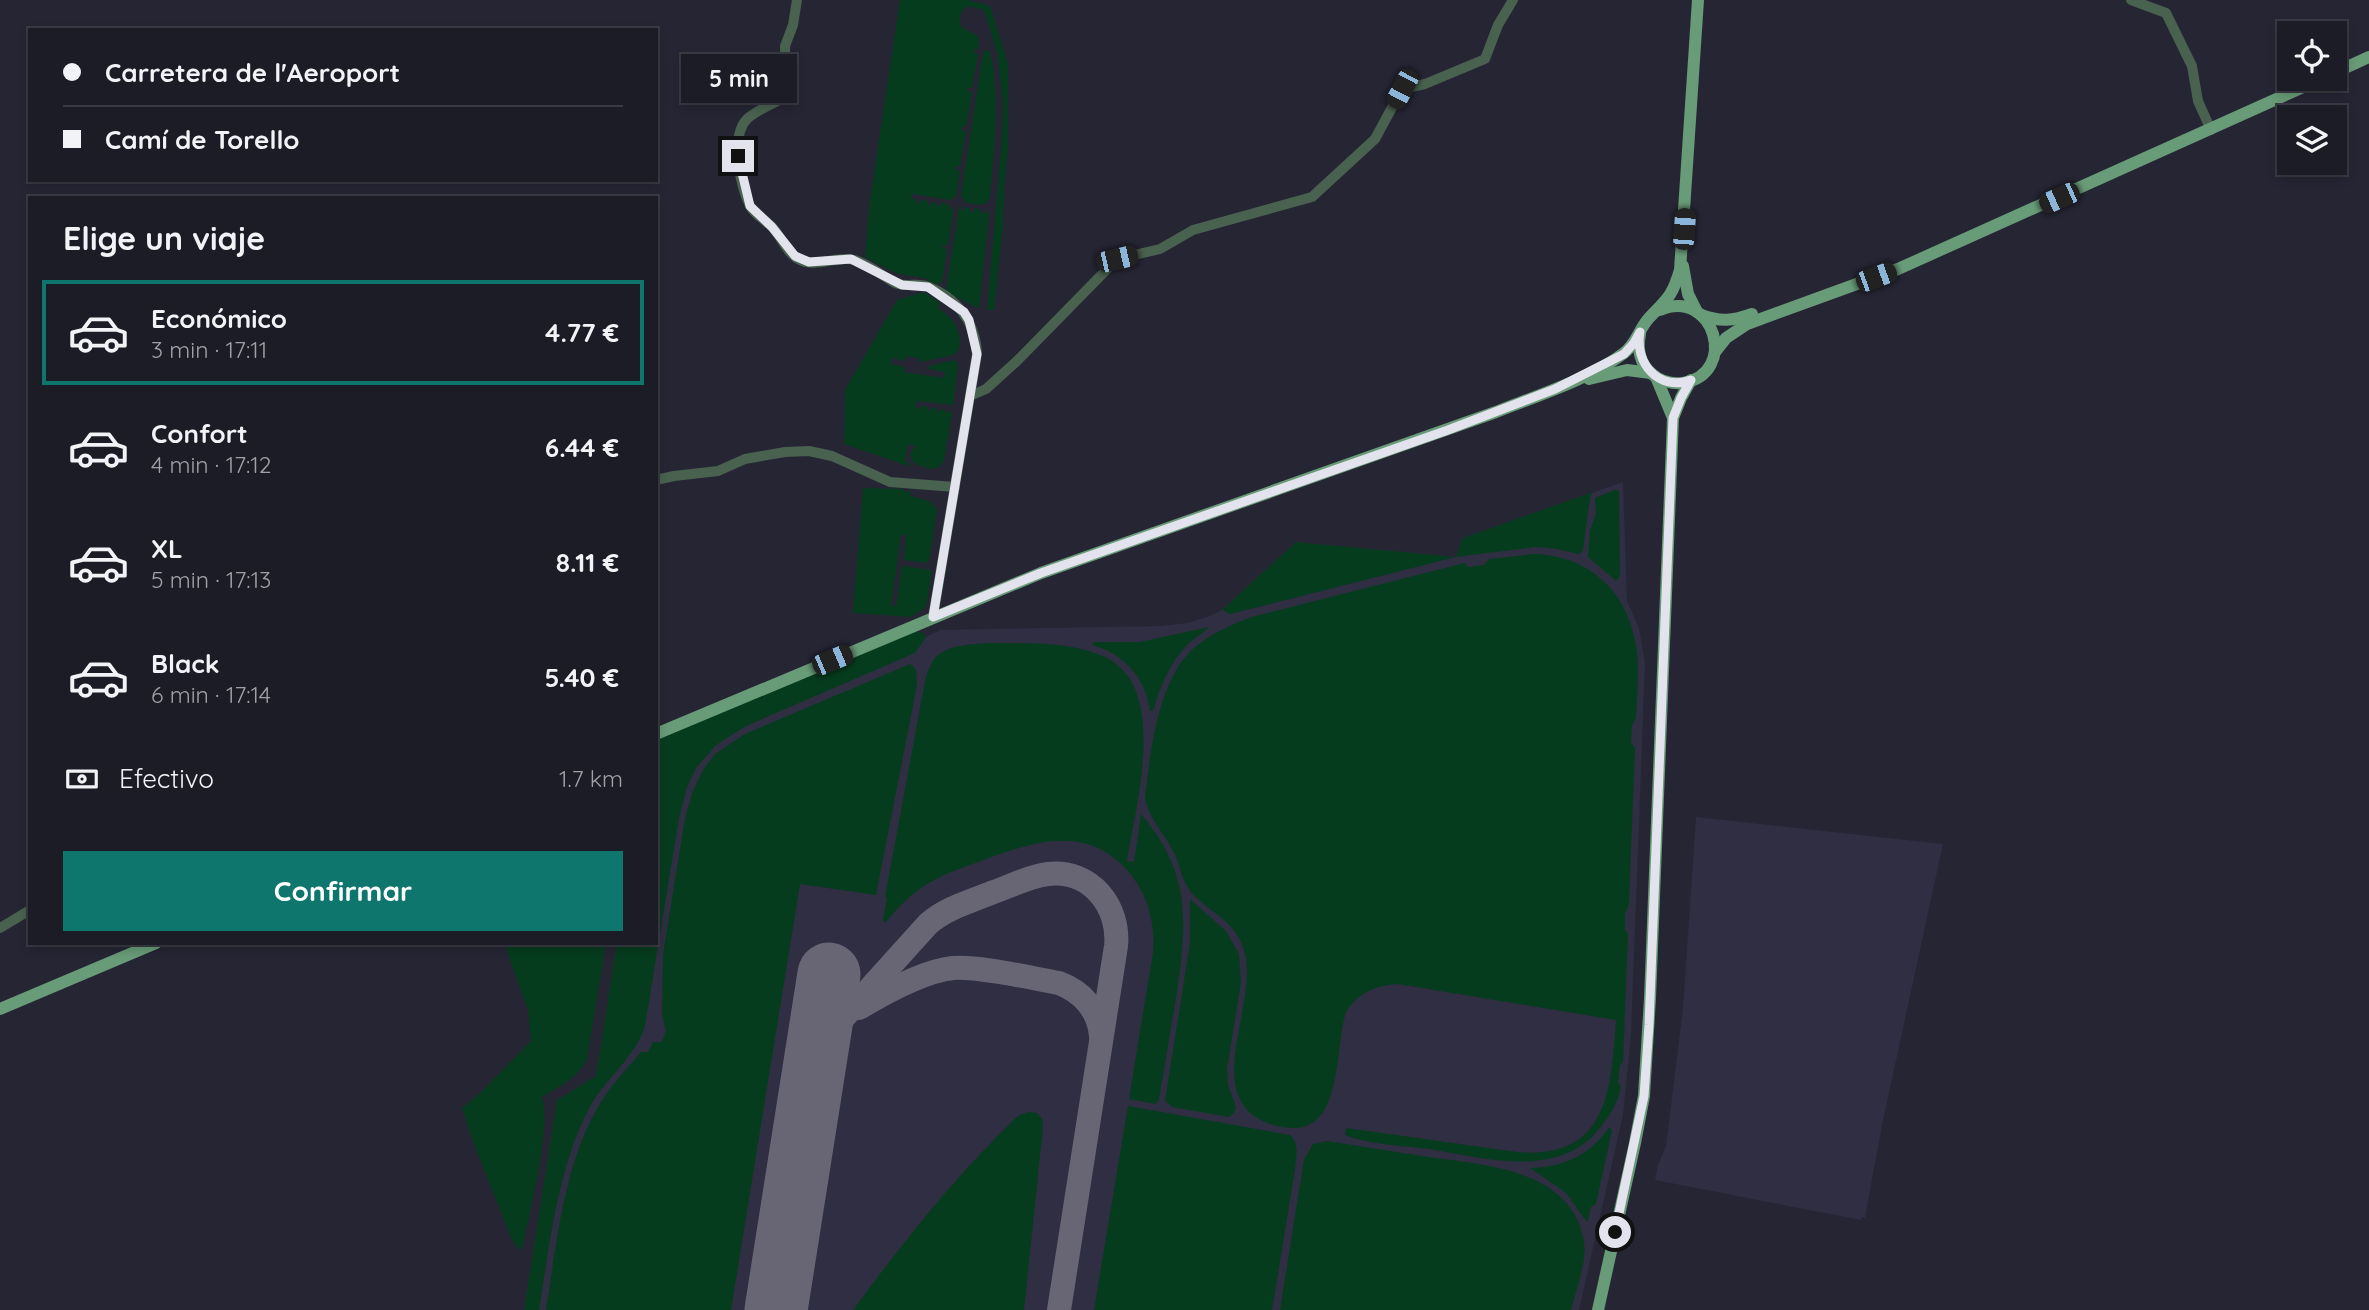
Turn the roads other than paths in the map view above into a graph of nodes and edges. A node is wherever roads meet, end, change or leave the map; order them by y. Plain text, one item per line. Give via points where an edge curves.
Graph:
1 (797, 0) edge
2 (1513, 0) edge
3 (1698, 0) edge
4 (2132, 0) edge
5 (2369, 57) edge
6 (2347, 67) edge
7 (2295, 91) edge
8 (2211, 130) junction
9 (1682, 255) junction
10 (1924, 256) junction
11 (1657, 312) junction
12 (1700, 314) junction
13 (1640, 332) junction
14 (1715, 352) junction
15 (1654, 375) junction
16 (1691, 380) junction
17 (1555, 389) junction
18 (970, 396) junction
19 (1673, 418) junction
20 (658, 480) edge
21 (955, 487) junction
22 (933, 617) junction
23 (658, 733) edge
24 (28, 911) edge
25 (0, 928) edge
26 (151, 945) edge
27 (0, 1009) edge
28 (1598, 1310) edge

1 - 18 street via 785,46 784,98 758,111 740,128 738,156 750,206 801,261 851,259 902,285 926,285 959,307 969,320 976,348
2 - 18 street via 1485,59 1402,89 1375,139 1312,197 1192,230 1160,249 1117,259 1017,361
3 - 9 main road
4 - 8 street via 2166,13 2192,66 2198,101
5 - 6 main road
7 - 8 main road
8 - 10 main road
9 - 11 main road via 1675,286
9 - 12 main road via 1688,294
10 - 12 main road via 1732,321
10 - 14 main road via 1747,324
11 - 12 main road via 1682,307
11 - 13 main road
12 - 14 main road via 1713,332
13 - 15 main road via 1641,359
13 - 17 main road via 1624,354
14 - 16 main road via 1705,372
15 - 16 main road via 1676,383
15 - 17 main road via 1617,372
15 - 19 main road
16 - 19 main road
17 - 22 main road via 1041,573
18 - 21 street
19 - 28 main road via 1644,1096
20 - 21 street via 718,471 745,458 808,452 832,456 890,482
21 - 22 street
22 - 23 main road
24 - 25 street
26 - 27 main road

